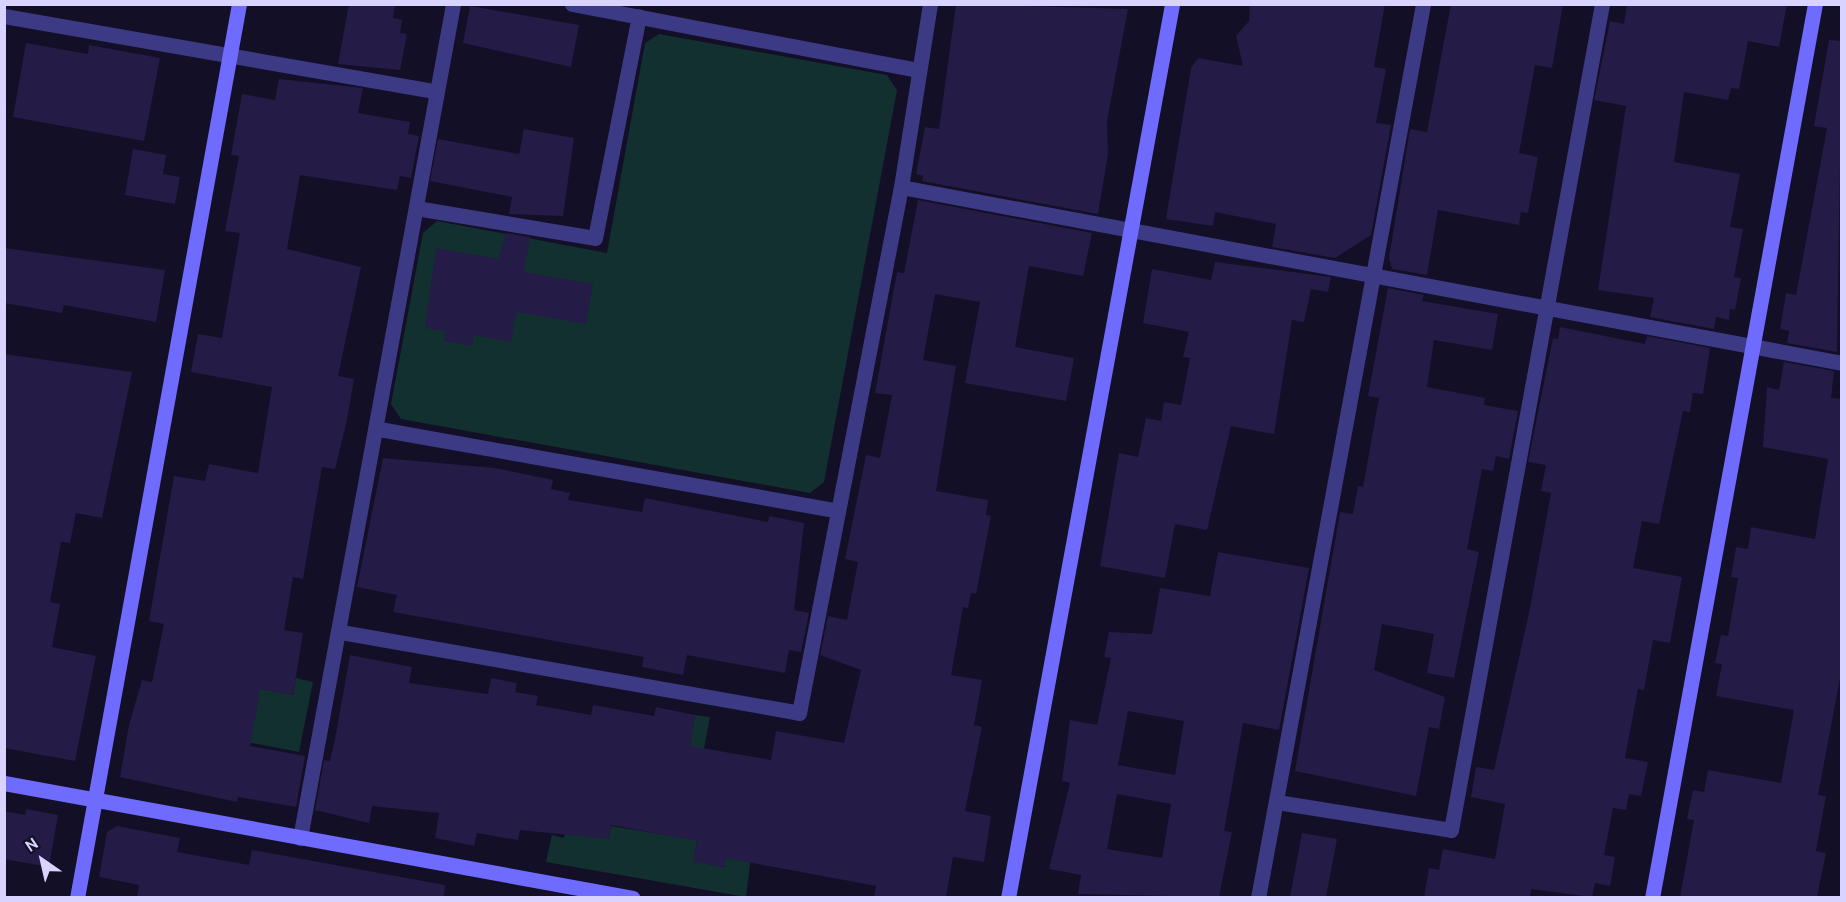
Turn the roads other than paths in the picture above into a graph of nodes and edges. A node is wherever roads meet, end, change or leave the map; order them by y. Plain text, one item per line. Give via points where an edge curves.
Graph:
1 (239, 4) edge
2 (453, 4) edge
3 (573, 4) edge
4 (930, 4) edge
5 (1172, 4) edge
6 (1423, 4) edge
7 (1602, 4) edge
8 (1815, 4) edge
9 (4, 16) edge
10 (639, 16) junction
11 (230, 54) junction
12 (919, 70) junction
13 (435, 92) junction
14 (901, 187) junction
15 (416, 208) junction
16 (1130, 230) junction
17 (1373, 273) junction
18 (1549, 308) junction
19 (1754, 346) junction
20 (1842, 363) edge
21 (379, 429) junction
22 (835, 510) junction
23 (342, 632) junction
24 (4, 783) edge
25 (95, 800) junction
26 (1278, 802) junction
27 (300, 838) junction
28 (77, 897) edge
29 (633, 897) edge
30 (1008, 897) edge
31 (1258, 897) edge
32 (1652, 897) edge

1 - 11 street
2 - 13 street
3 - 10 street
4 - 12 street
5 - 16 street
6 - 17 street
7 - 18 street
8 - 19 street
9 - 11 street
10 - 12 street
10 - 15 street via 595,238
11 - 13 street
11 - 25 street
12 - 14 street
13 - 15 street
14 - 16 street
14 - 22 street
15 - 21 street
16 - 17 street
16 - 30 street
17 - 18 street
17 - 26 street
18 - 19 street
18 - 26 street via 1451,830
19 - 20 street
19 - 32 street
21 - 22 street
21 - 23 street
22 - 23 street via 799,713
23 - 27 street
24 - 25 street
25 - 27 street
25 - 28 street
26 - 31 street
27 - 29 street

